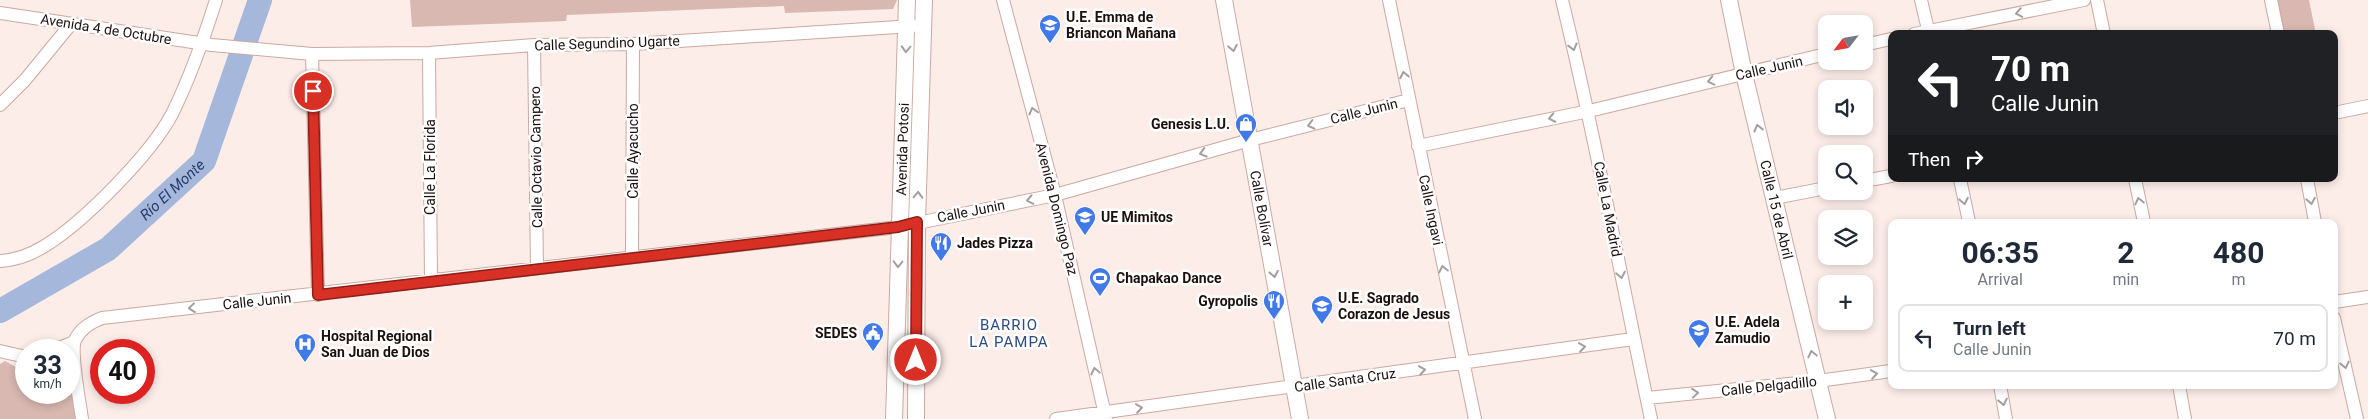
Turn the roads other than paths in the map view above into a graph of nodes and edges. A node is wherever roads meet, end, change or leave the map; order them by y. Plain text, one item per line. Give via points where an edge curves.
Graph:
1 (216, 0) edge
2 (907, 0) edge
3 (924, 0) edge
4 (1003, 0) edge
5 (1224, 0) edge
6 (1389, 0) edge
7 (1562, 0) edge
8 (1729, 0) edge
9 (1921, 0) edge
10 (2084, 0) edge
11 (2097, 0) edge
12 (2271, 0) edge
13 (0, 13) edge
14 (71, 24) junction
15 (923, 25) junction
16 (907, 26) junction
17 (1928, 30) edge
18 (1938, 30) edge
19 (2103, 30) edge
20 (2277, 30) edge
21 (1888, 40) edge
22 (207, 44) junction
23 (633, 44) junction
24 (1873, 44) edge
25 (534, 45) junction
26 (291, 52) joint
27 (312, 54) junction
28 (429, 54) junction
29 (1818, 56) edge
30 (1744, 74) junction
31 (1409, 100) junction
32 (0, 105) edge
33 (2368, 106) edge
34 (1589, 110) junction
35 (2338, 113) edge
36 (1250, 140) junction
37 (1418, 146) junction
38 (1888, 177) edge
39 (1873, 179) edge
40 (1961, 182) edge
41 (2136, 182) edge
42 (2308, 182) edge
43 (1818, 190) edge
44 (1055, 195) junction
45 (1775, 198) junction
46 (1968, 219) edge
47 (2143, 219) edge
48 (2315, 219) edge
49 (917, 222) junction
50 (898, 227) junction
51 (632, 257) junction
52 (0, 261) edge
53 (537, 268) junction
54 (431, 281) junction
55 (318, 295) junction
56 (2368, 297) edge
57 (2338, 301) edge
58 (2338, 336) edge
59 (76, 339) edge
60 (1633, 339) junction
61 (0, 351) edge
62 (15, 354) edge
63 (1463, 364) junction
64 (1888, 371) edge
65 (1818, 381) junction
66 (1294, 387) junction
67 (2001, 389) edge
68 (2179, 389) edge
69 (1646, 398) junction
70 (80, 403) edge
71 (1105, 416) edge
72 (82, 419) edge
73 (894, 419) edge
74 (916, 419) edge
75 (1056, 419) edge
76 (1300, 419) edge
77 (1475, 419) edge
78 (1651, 419) edge
79 (1827, 419) edge
80 (2006, 419) edge
81 (2185, 419) edge
82 (2357, 419) edge

1 - 22 street
2 - 16 street, Avenida Potosi
3 - 15 street, Avenida Potosi
44 -> 4 street, Avenida Domingo Paz
5 -> 36 street, Calle Bolívar
31 -> 6 street, Calle Ingavi
7 -> 34 street, Calle La Madrid
8 - 30 street, Calle 15 de Abril
9 - 17 street
10 -> 18 street
11 - 19 street
12 - 20 street
13 - 14 street, Avenida 4 de Octubre
14 - 22 street, Avenida 4 de Octubre
14 - 32 street
15 - 16 street, Calle Segundino Ugarte
49 -> 15 street, Avenida Potosi
16 - 23 street, Calle Segundino Ugarte
16 -> 50 street, Avenida Potosi
21 - 24 street
22 - 26 street, Avenida 4 de Octubre
22 - 52 street via 171,114 133,166 67,230 26,256
23 - 25 street, Calle Segundino Ugarte
23 - 51 street, Calle Ayacucho
25 - 28 street, Calle Segundino Ugarte
25 - 53 street, Calle Octavio Campero
26 - 27 street, Calle Segundino Ugarte
27 - 28 street, Calle Segundino Ugarte
27 - 55 street
28 - 54 street, Calle La Florida
29 - 30 street, Calle Junin
30 -> 34 street, Calle Junin
45 -> 30 street, Calle 15 de Abril
31 -> 36 street, Calle Junin
31 - 37 street, Calle Ingavi
33 - 35 street
34 -> 37 street, Calle Junin
34 -> 60 street, Calle La Madrid
36 -> 44 street, Calle Junin
36 -> 66 street, Calle Bolívar
63 -> 37 street, Calle Ingavi
38 - 39 street
40 -> 46 street
47 -> 41 street
42 -> 48 street
43 - 45 street
44 -> 49 street, Calle Junin
71 -> 44 street, Avenida Domingo Paz
65 -> 45 street, Calle 15 de Abril
49 - 50 street, Calle Junin
49 - 74 street, Avenida Potosi
50 - 51 street, Calle Junin
50 -> 73 street, Avenida Potosi
51 - 53 street, Calle Junin
53 - 54 street, Calle Junin
54 - 55 street, Calle Junin
55 -> 59 street, Calle Junin via 102,318 82,329
56 - 57 street
58 -> 82 street
63 -> 60 street, Calle Santa Cruz
60 - 69 street, Calle La Madrid
61 - 62 street
66 -> 63 street, Calle Santa Cruz
63 - 77 street, Calle Ingavi
65 -> 64 street, Calle Delgadillo
69 -> 65 street, Calle Delgadillo
65 - 79 street, Calle 15 de Abril
71 -> 66 street, Calle Santa Cruz
66 - 76 street, Calle Bolívar
67 -> 80 street
68 - 81 street
69 - 78 street, Calle La Madrid
70 - 72 street
71 - 75 street, Calle Santa Cruz

